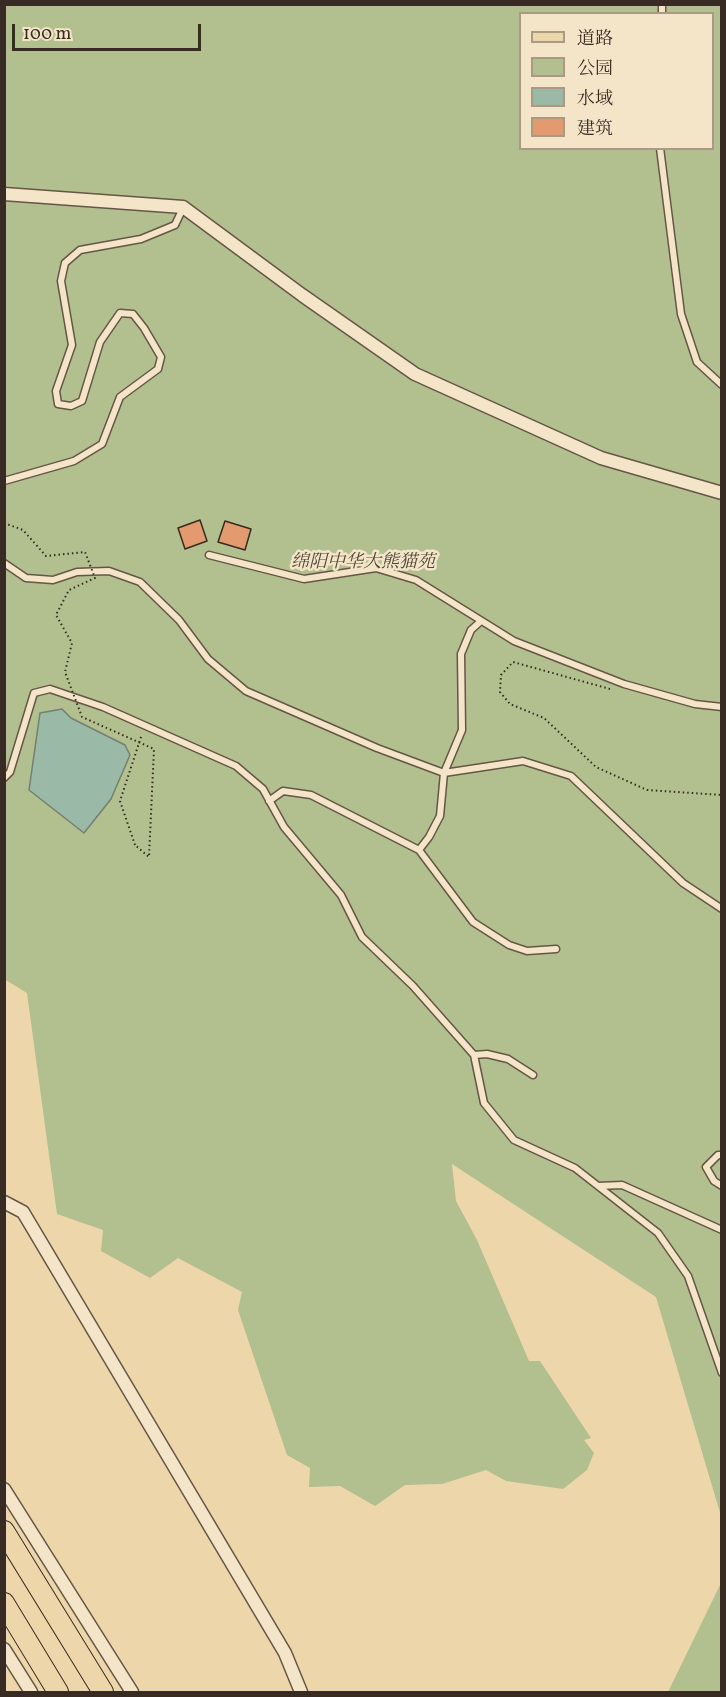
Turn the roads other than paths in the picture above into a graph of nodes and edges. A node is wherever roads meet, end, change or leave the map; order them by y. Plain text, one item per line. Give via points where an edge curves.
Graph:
1 (660, 150) edge
2 (4, 194) edge
3 (183, 207) junction
4 (722, 385) edge
5 (4, 481) edge
6 (722, 493) edge
7 (209, 555) dead end
8 (4, 563) edge
9 (481, 621) junction
10 (722, 707) edge
11 (444, 773) junction
12 (4, 778) edge
13 (269, 801) junction
14 (419, 850) junction
15 (722, 909) edge
16 (556, 949) dead end
17 (474, 1056) junction
18 (533, 1075) dead end
19 (722, 1155) edge
20 (598, 1186) junction
21 (722, 1186) edge
22 (4, 1202) edge
23 (722, 1230) edge
24 (722, 1373) edge
25 (4, 1489) edge
26 (4, 1532) edge
27 (4, 1603) edge
28 (4, 1649) edge
29 (31, 1692) edge
30 (58, 1692) edge
31 (103, 1692) edge
32 (132, 1692) edge
33 (301, 1692) edge

1 - 4 lane via 681,314 697,362
2 - 3 street
3 - 5 lane via 175,225 141,239 80,250 65,263 61,281 72,345 56,391 58,404 71,406 82,401 100,342 120,313 133,314 144,328 161,357 158,369 120,397 102,444 74,461
3 - 6 street via 415,374 601,458
7 - 9 lane via 304,579 376,568 416,580
8 - 11 lane via 26,578 52,580 77,572 109,571 140,582 179,620 208,659 246,691
9 - 10 lane via 514,641 624,684 695,704
9 - 11 lane via 471,630 461,654 462,730
11 - 14 lane via 440,816
11 - 15 lane via 523,761 571,776 683,883
12 - 13 lane via 10,772 34,693 50,689 103,706 236,766 263,789
13 - 14 lane via 283,791 311,795
13 - 17 lane via 284,827 341,895 362,936
14 - 16 lane via 473,922 509,945 527,951
17 - 18 lane via 487,1054 508,1059
17 - 20 lane via 484,1103 514,1140 574,1168
19 - 21 lane via 706,1167
20 - 23 lane via 622,1185
20 - 24 lane via 658,1233 688,1276
22 - 33 street via 23,1212 285,1653
25 - 32 street
26 - 31 main road
27 - 30 main road
28 - 29 street

